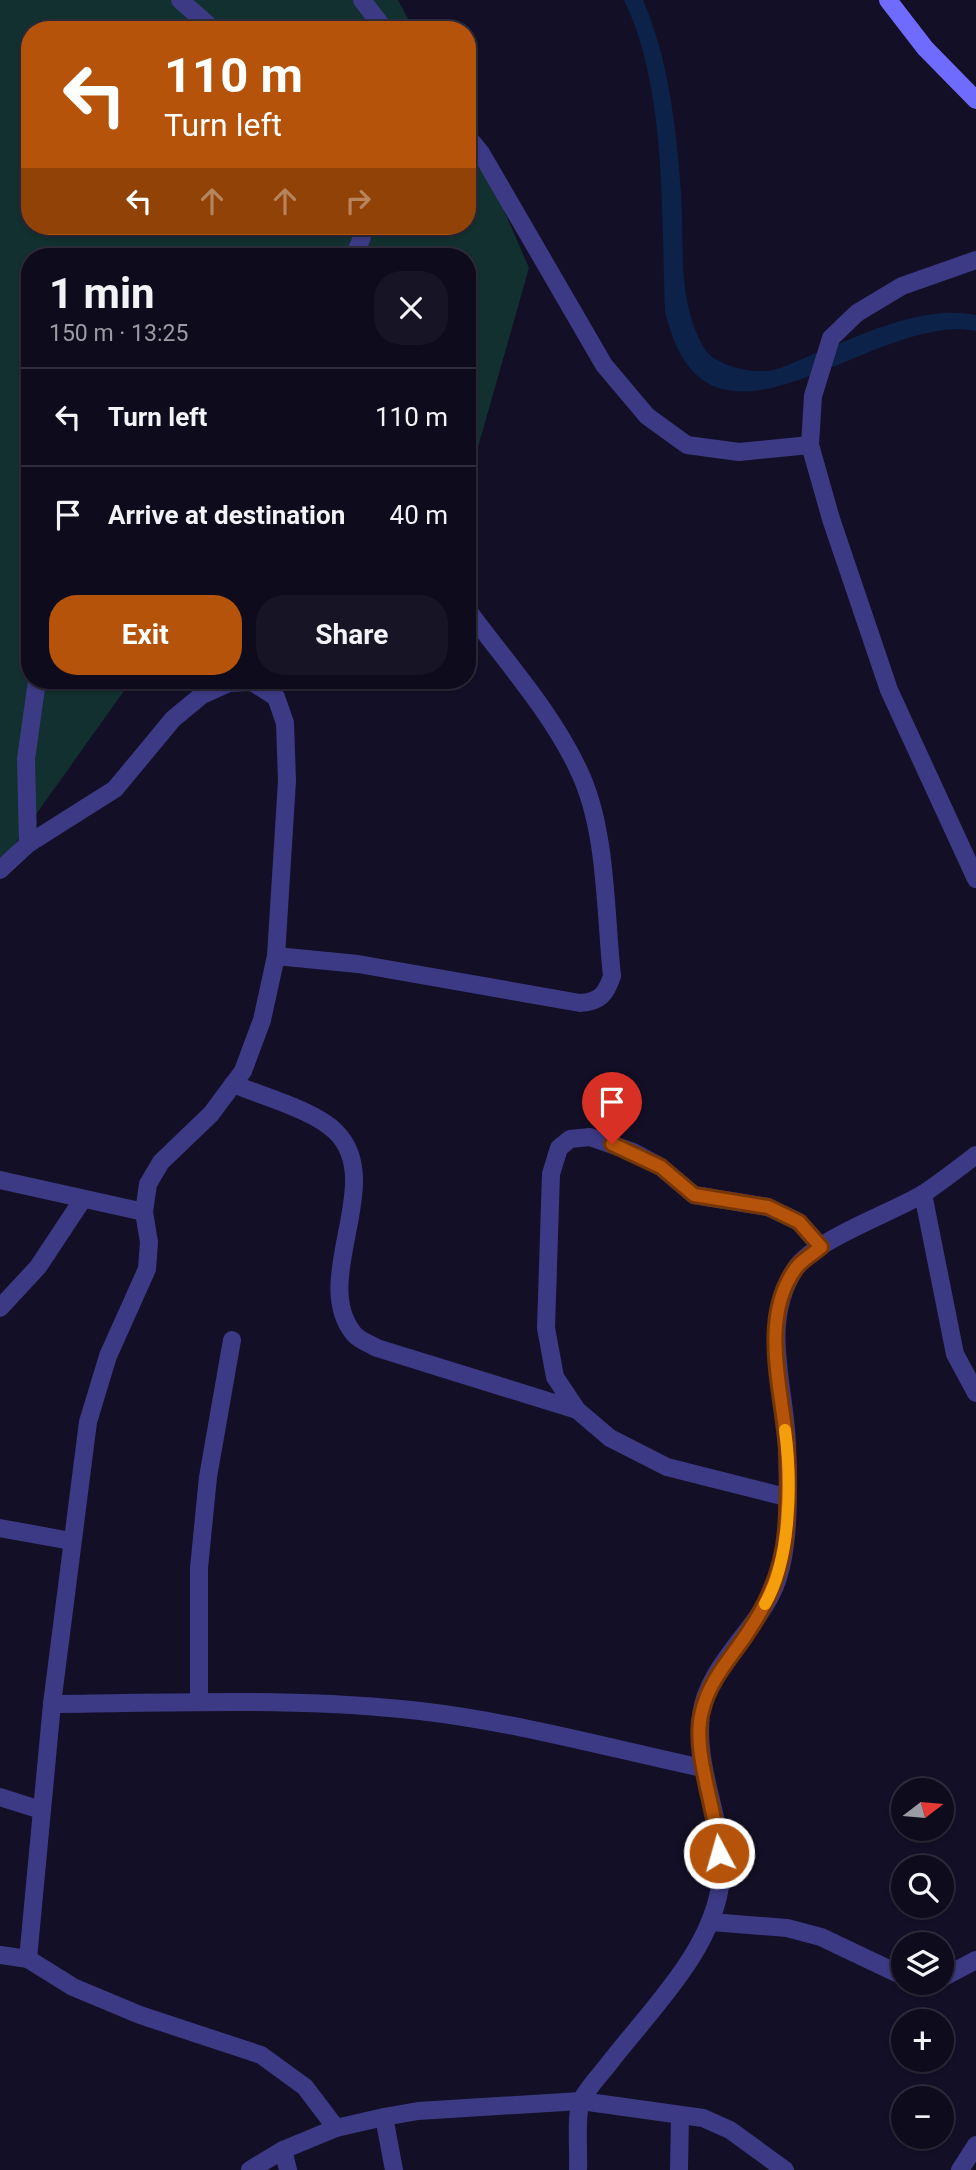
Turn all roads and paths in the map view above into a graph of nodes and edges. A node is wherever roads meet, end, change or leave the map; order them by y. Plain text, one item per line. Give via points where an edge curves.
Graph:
1 (180, 0) edge
2 (362, 0) edge
3 (888, 0) edge
4 (204, 21) edge
5 (378, 21) edge
6 (976, 100) edge
7 (476, 147) edge
8 (976, 260) edge
9 (810, 445) junction
10 (476, 621) edge
11 (36, 689) edge
12 (216, 689) edge
13 (275, 689) edge
14 (29, 844) junction
15 (0, 870) edge
16 (976, 879) edge
17 (276, 956) junction
18 (233, 1084) junction
19 (976, 1155) edge
20 (0, 1180) edge
21 (923, 1194) junction
22 (83, 1199) junction
23 (144, 1212) junction
24 (821, 1247) junction
25 (0, 1308) edge
26 (232, 1340) dead end
27 (976, 1393) edge
28 (577, 1410) junction
29 (786, 1497) junction
30 (0, 1528) edge
31 (71, 1541) junction
32 (199, 1702) junction
33 (52, 1703) junction
34 (702, 1768) junction
35 (0, 1797) edge
36 (41, 1810) junction
37 (711, 1922) junction
38 (0, 1955) edge
39 (28, 1959) junction
40 (974, 1967) edge
41 (891, 1970) edge
42 (954, 1974) edge
43 (581, 2101) junction
44 (680, 2115) junction
45 (384, 2117) junction
46 (336, 2128) junction
47 (976, 2145) edge
48 (283, 2150) junction
49 (250, 2170) edge
50 (288, 2170) edge
51 (394, 2170) edge
52 (578, 2170) edge
53 (679, 2170) edge
54 (785, 2170) edge
55 (960, 2170) edge

1 - 4 street
2 - 5 street
3 - 6 street via 925,48
7 - 9 street via 604,365 647,416 687,445 739,452
8 - 9 street via 902,286 857,313 831,338 813,396
9 - 16 street via 889,690
10 - 17 street via 550,721 580,772 597,830 612,976 606,993 593,1002 580,1003 358,964
11 - 14 street via 26,759
12 - 14 street via 173,719 116,789
13 - 17 street via 285,723 287,781
14 - 15 street
17 - 18 street via 262,1020 243,1071
18 - 23 street via 211,1114 161,1161 148,1184
18 - 28 street via 318,1119 337,1132 350,1157 354,1183 340,1285 342,1313 355,1336 377,1349
19 - 21 street
20 - 22 street
21 - 24 street
21 - 27 street via 955,1354
22 - 23 street
22 - 25 street via 38,1267
23 - 31 street via 147,1269 108,1356 88,1422
24 - 28 street via 799,1222 768,1207 694,1195 661,1167 634,1152 590,1137 570,1139 559,1148 551,1174 546,1328 555,1377
24 - 29 street via 796,1267 779,1305 775,1352 787,1442
26 - 32 street via 208,1477 199,1568
28 - 29 street via 610,1438 667,1467
29 - 34 street via 786,1531 775,1585 715,1678 701,1713
30 - 31 street
31 - 33 street
32 - 33 street
32 - 34 street via 307,1702 420,1711 502,1724
33 - 36 street
34 - 37 street via 718,1826 721,1879
35 - 36 street
36 - 39 street
37 - 41 street via 787,1928 821,1937
37 - 43 street via 687,1962
38 - 39 street
39 - 46 street via 106,2001 261,2056 305,2087
40 - 42 street
43 - 44 street
43 - 45 street via 418,2110
43 - 52 street
44 - 53 street
44 - 54 street via 703,2118 730,2130
45 - 46 street
45 - 51 street
46 - 48 street
47 - 55 street
48 - 49 street
48 - 50 street

